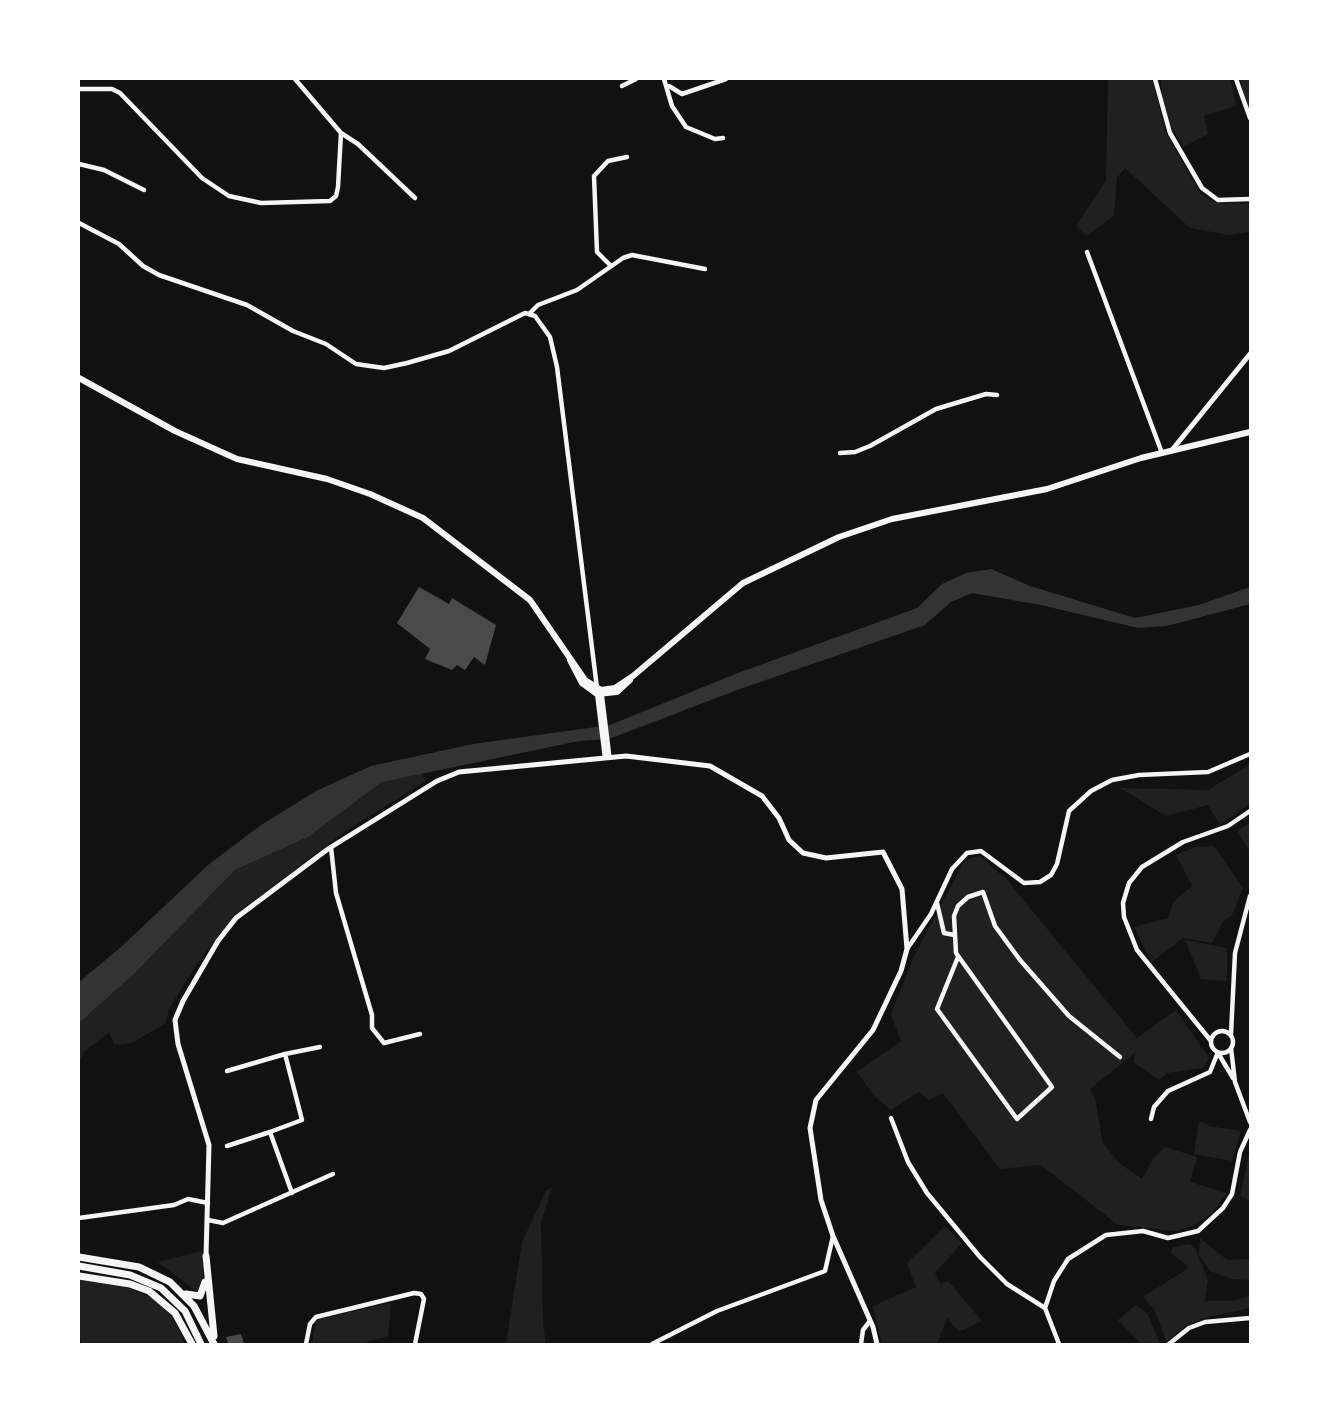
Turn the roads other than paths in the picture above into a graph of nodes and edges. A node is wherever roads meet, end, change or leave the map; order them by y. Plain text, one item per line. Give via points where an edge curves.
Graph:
1 (295, 79) edge
2 (636, 79) edge
3 (664, 79) edge
4 (726, 79) edge
5 (1155, 79) edge
6 (1236, 79) edge
7 (668, 85) junction
8 (622, 86) dead end
9 (79, 89) edge
10 (1250, 118) edge
11 (341, 133) junction
12 (723, 138) dead end
13 (626, 157) dead end
14 (79, 164) edge
15 (144, 190) dead end
16 (415, 198) dead end
17 (1250, 199) edge
18 (79, 223) edge
19 (1087, 252) dead end
20 (611, 266) junction
21 (705, 269) dead end
22 (530, 313) junction
23 (1250, 354) edge
24 (79, 378) edge
25 (997, 395) dead end
26 (1250, 432) edge
27 (1171, 450) junction
28 (840, 453) dead end
29 (1162, 453) junction
30 (599, 690) junction
31 (1250, 754) edge
32 (607, 756) junction
33 (1250, 811) edge
34 (331, 847) junction
35 (1250, 896) edge
36 (937, 902) junction
37 (954, 935) junction
38 (907, 948) junction
39 (958, 957) junction
40 (420, 1034) dead end
41 (1231, 1034) junction
42 (1211, 1041) junction
43 (320, 1046) dead end
44 (1231, 1048) junction
45 (1218, 1052) junction
46 (285, 1055) junction
47 (1120, 1057) dead end
48 (227, 1071) dead end
49 (1235, 1082) junction
50 (891, 1118) dead end
51 (1151, 1119) dead end
52 (1250, 1126) edge
53 (270, 1132) junction
54 (227, 1146) dead end
55 (333, 1174) dead end
56 (292, 1193) junction
57 (208, 1203) junction
58 (79, 1218) edge
59 (208, 1220) junction
60 (833, 1236) junction
61 (206, 1256) junction
62 (79, 1257) edge
63 (79, 1266) edge
64 (79, 1276) edge
65 (180, 1290) junction
66 (1045, 1308) junction
67 (1250, 1318) edge
68 (870, 1321) junction
69 (192, 1344) edge
70 (201, 1344) edge
71 (214, 1344) edge
72 (306, 1344) edge
73 (415, 1344) edge
74 (652, 1344) edge
75 (861, 1344) edge
76 (877, 1344) edge
77 (1059, 1344) edge
78 (1169, 1344) edge

1 - 11 street
2 - 8 street
3 - 7 street
4 - 7 street via 682,94
5 - 17 street via 1170,134 1202,188 1218,200
6 - 10 street
7 - 12 street via 672,106 686,127
9 - 11 street via 120,93 202,178 244,201 330,201 338,187
11 - 16 street
13 - 20 street via 608,161 594,176 597,253
14 - 15 street via 104,170
18 - 22 street via 119,244 159,275 247,305 356,363 384,368 418,360 449,351
19 - 29 street
20 - 21 street via 632,255
20 - 22 street via 577,290 552,298
22 - 30 street via 546,329 557,367
23 - 27 street
24 - 30 main road via 237,459 327,479 423,518 530,600 582,682
25 - 28 street via 936,409 870,446
26 - 27 main road
27 - 29 main road
29 - 30 main road via 1047,489 892,519 839,537 743,583 617,692
30 - 32 street
31 - 36 street via 1203,773 1112,780 1074,804 1051,875 1040,882 1024,883 990,855 971,851 952,869
32 - 34 street via 449,775
32 - 38 street via 720,769 769,804 789,839 803,853 826,858 883,852 905,898
33 - 42 street via 1142,867 1129,883 1123,903 1137,950
34 - 40 street via 336,894 372,1028 384,1043
34 - 57 street via 236,918 178,1010 178,1044 209,1145
35 - 41 street via 1235,953
36 - 37 street via 944,933
36 - 38 street
37 - 39 street
37 - 47 street via 958,906 983,892 995,926 1020,960 1069,1016
38 - 60 street via 873,1030 824,1088 812,1113 811,1143
39 - 39 street via 1052,1087 1017,1119 937,1009
41 - 42 street via 1220,1030
41 - 44 street
42 - 45 street
43 - 46 street
44 - 45 street
44 - 49 street
45 - 49 street
45 - 51 street via 1210,1072 1168,1090
46 - 48 street
46 - 53 street via 302,1120
49 - 52 street
50 - 66 street via 908,1161 946,1218 1007,1284
52 - 66 street via 1232,1194 1198,1231 1168,1238 1125,1232 1096,1240 1068,1259
53 - 54 street
53 - 56 street
55 - 56 street
56 - 59 street via 223,1223
57 - 58 street via 188,1199 174,1205
57 - 59 street
59 - 61 street
60 - 68 street
60 - 74 street via 828,1266 821,1273 717,1311
61 - 65 highway via 201,1295 193,1297
61 - 71 highway
62 - 65 highway via 139,1267
63 - 70 highway via 130,1275 161,1288 185,1311
64 - 69 highway via 149,1291 175,1314
65 - 71 highway via 202,1317
66 - 77 street
67 - 78 street via 1205,1322
68 - 75 street
68 - 76 street
72 - 73 street via 316,1317 414,1293 423,1296 424,1302

